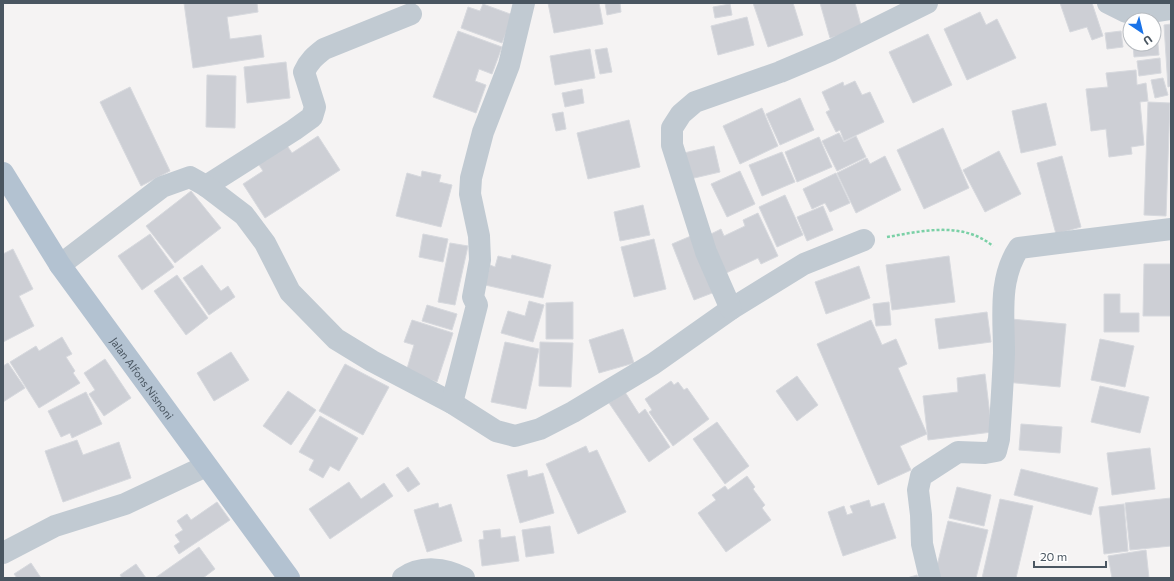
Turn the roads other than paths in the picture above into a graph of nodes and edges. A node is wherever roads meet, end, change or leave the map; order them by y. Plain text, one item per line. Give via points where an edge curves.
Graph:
1 (524, 3) edge
2 (927, 3) edge
3 (1108, 3) edge
4 (1171, 8) edge
5 (411, 14) dead end
6 (3, 173) edge
7 (206, 186) junction
8 (1171, 229) edge
9 (864, 240) road end
10 (60, 265) junction
11 (731, 309) junction
12 (452, 403) junction
13 (206, 466) junction
14 (3, 553) edge
15 (289, 578) edge
16 (403, 578) edge
17 (464, 578) edge
18 (930, 578) edge

1 - 12 street via 509,65 483,132 471,178 470,194 480,236 480,260 473,296 477,306
2 - 11 street via 832,50 780,72 695,102 681,114 672,128 672,145 706,252
3 - 4 street via 1126,12 1152,12
5 - 7 street via 324,49 312,58 304,72 315,107 312,117
6 - 10 main road, Jalan Alfons Nisnoni
7 - 10 street via 190,177 162,187
7 - 12 street via 244,215 265,243 290,292 336,339
8 - 18 street via 1019,248 1010,261 1005,280 1004,354 999,439 996,451 958,452 921,476 918,490 922,544
9 - 11 street via 804,264
10 - 13 main road, Jalan Alfons Nisnoni
11 - 12 street via 653,364 574,412 540,429 515,436 496,432
13 - 14 street via 125,504 55,526
13 - 15 main road, Jalan Alfons Nisnoni
16 - 17 street via 426,569 442,569

